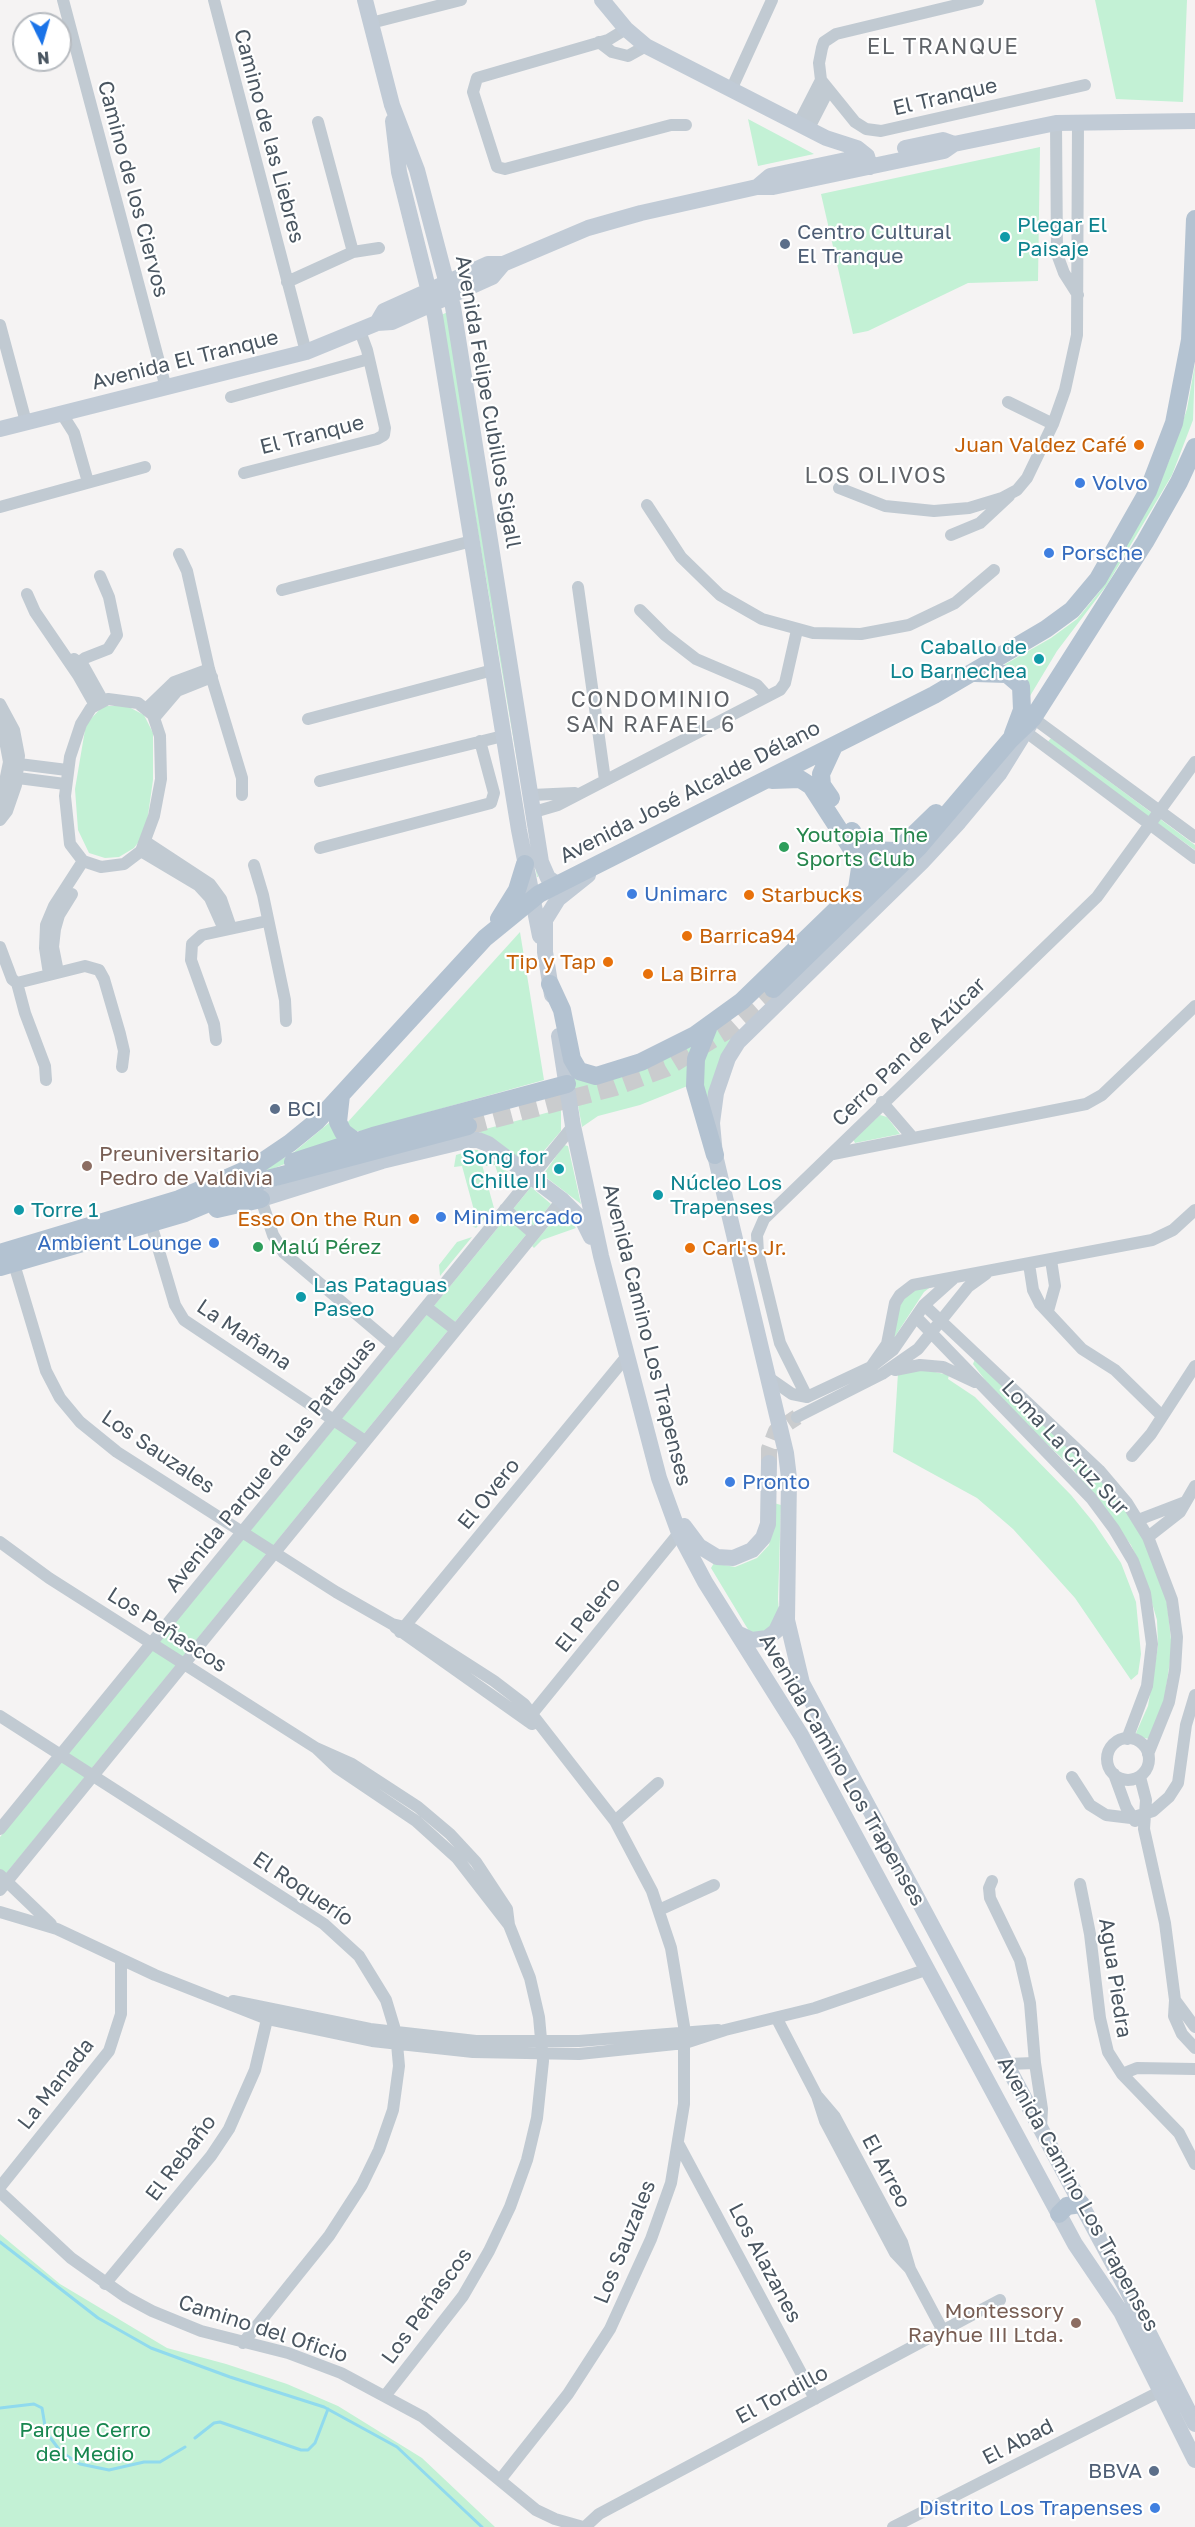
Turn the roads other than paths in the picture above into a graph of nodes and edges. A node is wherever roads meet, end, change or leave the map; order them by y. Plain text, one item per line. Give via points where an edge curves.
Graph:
1 (63, 0) edge
2 (214, 0) edge
3 (365, 0) edge
4 (461, 0) edge
5 (602, 0) edge
6 (772, 0) edge
7 (978, 0) edge
8 (371, 23) junction
9 (626, 29) junction
10 (599, 42) junction
11 (646, 46) junction
12 (1085, 85) dead end
13 (825, 86) junction
14 (731, 90) junction
15 (392, 105) junction
16 (1078, 121) junction
17 (1195, 121) edge
18 (318, 122) dead end
19 (1056, 123) junction
20 (686, 125) dead end
21 (814, 131) junction
22 (863, 163) junction
23 (820, 165) junction
24 (1057, 180) junction
25 (1079, 180) junction
26 (757, 187) junction
27 (1195, 219) edge
28 (1195, 241) edge
29 (379, 248) dead end
30 (352, 252) junction
31 (287, 282) junction
32 (449, 289) junction
33 (1079, 296) junction
34 (431, 297) junction
35 (0, 325) edge
36 (360, 331) junction
37 (1193, 338) edge
38 (306, 352) junction
39 (369, 359) junction
40 (446, 383) junction
41 (166, 388) junction
42 (231, 397) dead end
43 (1008, 402) dead end
44 (81, 409) junction
45 (62, 414) junction
46 (471, 421) junction
47 (26, 422) junction
48 (1053, 424) junction
49 (0, 429) edge
50 (74, 433) junction
51 (1195, 447) edge
52 (145, 467) dead end
53 (244, 473) dead end
54 (88, 482) junction
55 (839, 488) dead end
56 (1010, 495) junction
57 (647, 505) dead end
58 (0, 507) edge
59 (951, 535) dead end
60 (472, 541) junction
61 (179, 554) dead end
62 (994, 570) dead end
63 (100, 576) dead end
64 (578, 587) dead end
65 (282, 590) dead end
66 (27, 594) dead end
67 (640, 610) dead end
68 (797, 630) junction
69 (62, 653) junction
70 (97, 654) junction
71 (79, 661) junction
72 (493, 670) junction
73 (210, 673) junction
74 (973, 673) junction
75 (83, 674) junction
76 (766, 696) junction
77 (99, 703) junction
78 (0, 704) edge
79 (151, 713) junction
80 (0, 715) edge
81 (308, 719) dead end
82 (1023, 730) junction
83 (504, 736) junction
84 (480, 741) junction
85 (834, 746) junction
86 (1195, 762) edge
87 (15, 770) junction
88 (67, 770) junction
89 (984, 774) junction
90 (605, 780) junction
91 (320, 781) dead end
92 (765, 781) junction
93 (65, 784) junction
94 (513, 793) junction
95 (580, 793) junction
96 (242, 795) dead end
97 (532, 795) junction
98 (0, 806) edge
99 (1159, 811) junction
100 (534, 813) junction
101 (0, 820) edge
102 (1149, 824) junction
103 (1195, 837) edge
104 (144, 847) junction
105 (320, 848) dead end
106 (895, 851) junction
107 (1195, 858) edge
108 (87, 863) junction
109 (525, 864) junction
110 (599, 864) junction
111 (254, 865) dead end
112 (557, 884) junction
113 (857, 888) junction
114 (531, 900) junction
115 (267, 921) junction
116 (228, 929) junction
117 (485, 938) junction
118 (0, 947) edge
119 (545, 952) junction
120 (53, 973) junction
121 (18, 983) junction
122 (550, 984) junction
123 (773, 990) tunnel mouth
124 (1195, 1006) edge
125 (286, 1021) dead end
126 (709, 1026) junction
127 (216, 1040) dead end
128 (122, 1067) dead end
129 (46, 1080) dead end
130 (567, 1084) junction
131 (342, 1094) junction
132 (882, 1102) junction
133 (468, 1126) tunnel mouth
134 (573, 1126) junction
135 (913, 1138) junction
136 (355, 1141) junction
137 (833, 1154) junction
138 (715, 1155) junction
139 (531, 1178) junction
140 (264, 1180) junction
141 (261, 1199) junction
142 (562, 1200) junction
143 (505, 1209) junction
144 (1195, 1210) edge
145 (185, 1213) junction
146 (151, 1224) junction
147 (534, 1234) junction
148 (601, 1256) junction
149 (1051, 1260) junction
150 (4, 1261) edge
151 (1029, 1264) junction
152 (993, 1272) junction
153 (955, 1277) junction
154 (924, 1305) junction
155 (426, 1307) junction
156 (1048, 1311) junction
157 (916, 1317) junction
158 (942, 1323) junction
159 (456, 1330) junction
160 (933, 1333) junction
161 (394, 1346) junction
162 (627, 1356) junction
163 (1195, 1366) edge
164 (871, 1367) junction
165 (882, 1374) junction
166 (770, 1378) junction
167 (608, 1379) junction
168 (634, 1381) junction
169 (984, 1388) junction
170 (807, 1397) junction
171 (1161, 1415) junction
172 (797, 1417) tunnel mouth
173 (334, 1419) junction
174 (365, 1441) junction
175 (1132, 1456) dead end
176 (769, 1463) tunnel mouth
177 (1195, 1486) edge
178 (664, 1493) junction
179 (1186, 1501) junction
180 (1138, 1520) junction
181 (243, 1531) junction
182 (679, 1533) junction
183 (1148, 1537) junction
184 (0, 1542) edge
185 (276, 1552) junction
186 (786, 1611) junction
187 (399, 1628) junction
188 (739, 1634) junction
189 (152, 1643) junction
190 (184, 1664) junction
191 (1195, 1695) edge
192 (0, 1716) edge
193 (530, 1717) junction
194 (1127, 1739) junction
195 (61, 1754) junction
196 (1148, 1754) junction
197 (1114, 1774) junction
198 (93, 1775) junction
199 (1072, 1777) dead end
200 (1140, 1777) junction
201 (658, 1783) dead end
202 (1146, 1815) junction
203 (1131, 1818) junction
204 (615, 1821) junction
205 (0, 1829) edge
206 (1144, 1829) junction
207 (992, 1881) dead end
208 (3, 1882) edge
209 (1080, 1884) dead end
210 (714, 1885) dead end
211 (659, 1910) junction
212 (0, 1912) edge
213 (57, 1929) junction
214 (121, 1960) junction
215 (928, 1969) junction
216 (1175, 2000) junction
217 (268, 2013) junction
218 (777, 2019) junction
219 (1195, 2027) edge
220 (685, 2037) junction
221 (397, 2039) junction
222 (542, 2048) junction
223 (1195, 2048) edge
224 (1035, 2063) junction
225 (1006, 2064) junction
226 (1195, 2069) edge
227 (1122, 2074) junction
228 (1041, 2128) junction
229 (679, 2145) junction
230 (1195, 2164) edge
231 (0, 2187) edge
232 (0, 2192) edge
233 (1081, 2204) junction
234 (1059, 2214) junction
235 (105, 2284) junction
236 (1000, 2300) dead end
237 (943, 2331) junction
238 (243, 2343) junction
239 (1161, 2391) junction
240 (385, 2396) junction
241 (815, 2399) junction
242 (1195, 2424) edge
243 (1195, 2460) edge
244 (500, 2480) junction
245 (584, 2527) edge
246 (893, 2527) edge

1 - 41 street, Camino de los Ciervos
2 - 31 street, Camino de las Liebres
3 - 8 main road
4 - 8 street
5 - 9 main road
6 - 14 street
7 - 13 street via 829,37 819,63
8 - 15 main road
9 - 10 street
9 - 11 main road
10 - 11 street via 612,52 628,56
10 - 20 street via 477,78 473,92 497,167 505,170 671,125
11 - 14 main road
12 - 13 street, El Tranque via 881,131 866,129 855,122
13 - 21 street
14 - 21 main road
15 - 32 main road, Avenida Felipe Cubillos Sigall via 417,170
15 - 34 main road, Avenida Felipe Cubillos Sigall via 396,159
16 - 17 main road, Avenida El Tranque
16 - 19 main road, Avenida El Tranque
16 - 25 street
18 - 30 street
19 - 22 main road, Avenida El Tranque via 954,144 944,151
19 - 24 street
21 - 22 main road
21 - 23 main road via 827,156
22 - 23 main road, Avenida El Tranque
22 - 26 main road, Avenida El Tranque via 773,187
23 - 26 main road, Avenida El Tranque via 770,176
24 - 25 street
24 - 33 street via 1057,254
25 - 33 street
26 - 32 main road, Avenida El Tranque via 613,220 503,264 488,264
27 - 28 main road, Avenida José Alcalde Délano
28 - 37 main road, Avenida José Alcalde Délano
29 - 30 street, Camino de las Liebres
30 - 31 street, Camino de las Liebres
31 - 38 street, Camino de las Liebres
32 - 34 main road, Avenida El Tranque
32 - 46 main road, Avenida Felipe Cubillos Sigall
33 - 48 street via 1075,354
34 - 36 main road, Avenida El Tranque via 384,311 377,323
34 - 40 main road, Avenida Felipe Cubillos Sigall
35 - 47 street
36 - 38 main road, Avenida El Tranque
36 - 39 street, El Tranque
37 - 74 main road, Avenida José Alcalde Délano via 1180,401 1163,455 1148,491 1098,579 1080,603 1059,620
38 - 41 main road, Avenida El Tranque
39 - 42 street
39 - 53 street, El Tranque via 386,428 381,437
40 - 46 main road via 456,381 463,413
40 - 60 main road, Avenida Felipe Cubillos Sigall
41 - 44 main road, Avenida El Tranque
43 - 48 street
44 - 45 main road, Avenida El Tranque
44 - 50 street
45 - 47 main road, Avenida El Tranque
45 - 50 street
46 - 97 main road, Avenida Felipe Cubillos Sigall
47 - 49 main road, Avenida El Tranque
48 - 56 street via 1027,478
50 - 54 street
51 - 82 main road via 1150,533
52 - 54 street
54 - 58 street
55 - 56 street via 885,506 918,511 969,508
56 - 59 street via 988,517
57 - 68 street via 681,557 707,585 747,612
60 - 65 street, Avenida Felipe Cubillos Sigall
60 - 72 main road, Avenida Felipe Cubillos Sigall
61 - 73 street via 190,580
62 - 68 street via 955,603 909,625 861,634
63 - 70 street via 117,635 111,646
64 - 90 street
66 - 69 street via 34,612
67 - 76 street via 696,658 757,685
68 - 76 street via 785,684
69 - 71 street
69 - 75 street
70 - 71 street
70 - 75 street
71 - 75 street
72 - 81 street
72 - 83 main road, Avenida Felipe Cubillos Sigall
73 - 79 street via 177,691
73 - 96 street via 242,778
74 - 82 main road via 1007,674 1021,686
74 - 85 main road, Avenida José Alcalde Délano
75 - 77 street
76 - 90 street
77 - 79 street via 122,699
77 - 88 street via 87,712
78 - 87 street via 14,730
79 - 104 street via 160,736 161,779
80 - 87 street
82 - 89 main road
82 - 99 street
82 - 102 street
82 - 138 main road via 981,798 930,854 738,1042 716,1093 712,1123
83 - 84 street
83 - 94 main road, Avenida Felipe Cubillos Sigall
84 - 91 street
84 - 105 street via 494,793 488,805
85 - 92 main road, Avenida José Alcalde Délano
85 - 106 main road via 821,769 822,785 861,844 870,850
86 - 99 street, Cerro Pan de Azúcar
87 - 88 street
87 - 93 street
87 - 98 street
87 - 101 street via 7,811
88 - 93 street
89 - 106 main road
89 - 123 main road via 919,847
90 - 95 street
92 - 110 main road, Avenida José Alcalde Délano
92 - 113 main road via 800,779 811,786 858,859
93 - 108 street via 68,837 73,850
94 - 100 main road via 523,810
94 - 109 main road, Avenida Felipe Cubillos Sigall
95 - 97 street
95 - 100 street
97 - 100 main road, Avenida Felipe Cubillos Sigall
99 - 102 street, Cerro Pan de Azúcar
99 - 103 street
100 - 112 main road, Avenida Felipe Cubillos Sigall via 542,868
102 - 107 street
102 - 132 street, Cerro Pan de Azúcar via 1097,897
104 - 108 street via 130,861 118,866
104 - 116 street via 210,884 221,899
106 - 113 main road
108 - 120 street via 54,906 46,925 45,948
109 - 114 main road, Avenida Felipe Cubillos Sigall
109 - 117 main road via 512,901
110 - 112 main road, Avenida José Alcalde Délano
110 - 119 main road, Avenida Camino Los Trapenses via 553,904 544,925
111 - 115 street
112 - 114 main road, Avenida José Alcalde Délano
113 - 126 main road via 758,988
114 - 117 main road, Avenida José Alcalde Délano
114 - 119 main road, Avenida Camino Los Trapenses
115 - 116 street
115 - 125 street
116 - 127 street via 200,937 190,951
117 - 131 main road, Avenida José Alcalde Délano
118 - 121 street via 12,979
119 - 122 main road, Avenida Camino Los Trapenses
120 - 121 street
120 - 128 street via 85,966 101,973 123,1042
121 - 129 street
122 - 126 main road via 562,1010 574,1065 589,1076 604,1075 640,1062
122 - 130 main road, Avenida Camino Los Trapenses
124 - 135 street via 1094,1100 1071,1108
126 - 138 main road via 696,1059 695,1086
130 - 134 main road, Avenida Camino Los Trapenses
130 - 136 main road
131 - 136 main road via 338,1122
131 - 150 main road, Avenida José Alcalde Délano via 290,1143 240,1174
132 - 135 street
132 - 137 street, Cerro Pan de Azúcar
133 - 140 main road
134 - 139 street, Avenida Parque de las Pataguas
134 - 148 main road, Avenida Camino Los Trapenses
135 - 137 street
136 - 140 main road via 290,1163
137 - 170 street, Cerro Pan de Azúcar via 764,1219 757,1235 780,1343
138 - 166 main road, Avenida Camino Los Trapenses
139 - 141 main road via 489,1144 469,1140 382,1161
139 - 142 main road
139 - 143 street, Avenida Parque de las Pataguas
140 - 145 main road
141 - 145 main road
141 - 161 street via 273,1235 284,1253
142 - 147 street
142 - 148 main road via 583,1221
143 - 147 street
143 - 155 street, Avenida Parque de las Pataguas
144 - 149 street via 1159,1238
145 - 146 main road
146 - 150 main road
146 - 173 street, La Mañana via 175,1305 184,1320
147 - 159 street
148 - 162 main road, Avenida Camino Los Trapenses
149 - 151 street
149 - 156 street via 1055,1286
150 - 181 street, Los Sauzales via 52,1385 69,1410 104,1443
151 - 152 street
151 - 156 street via 1034,1290
152 - 153 street
152 - 158 street via 968,1287
153 - 154 street
153 - 164 street via 913,1284 900,1295 885,1348
154 - 157 street
154 - 158 street, Loma La Cruz Sur
155 - 159 street
155 - 161 street, Avenida Parque de las Pataguas
156 - 171 street via 1082,1349 1115,1370
157 - 160 street, Loma La Cruz Sur
157 - 164 street via 893,1350
158 - 160 street
158 - 180 street, Loma La Cruz Sur via 1100,1470
159 - 174 street
160 - 165 street via 918,1349
160 - 169 street, Loma La Cruz Sur
161 - 173 street, Avenida Parque de las Pataguas
162 - 167 street, El Overo
162 - 168 main road, Avenida Camino Los Trapenses
163 - 171 street
164 - 170 street
165 - 169 street, Loma La Cruz Sur via 920,1365 943,1367
165 - 172 street
166 - 170 street via 784,1390
166 - 186 main road, Avenida Camino Los Trapenses via 789,1478
167 - 168 street via 618,1375
167 - 187 street, El Overo
168 - 178 main road, Avenida Camino Los Trapenses
169 - 194 street, Loma La Cruz Sur via 1091,1498 1140,1576 1151,1627 1151,1661 1147,1686
171 - 175 street
173 - 174 street, La Mañana
173 - 181 street, Avenida Parque de las Pataguas
174 - 185 street
176 - 178 main road via 767,1529 757,1546 740,1556 722,1558 706,1552
177 - 179 street
178 - 182 main road, Avenida Camino Los Trapenses
179 - 180 street, Loma La Cruz Sur
179 - 183 street via 1174,1518
180 - 183 street, Loma La Cruz Sur
181 - 185 street, Los Sauzales
181 - 189 street, Avenida Parque de las Pataguas
182 - 188 main road, Avenida Camino Los Trapenses
182 - 193 street, El Pelero
183 - 196 street, Loma La Cruz Sur via 1172,1600 1177,1637 1169,1702
184 - 189 street, Los Peñascos
185 - 187 street, Los Sauzales
185 - 190 street
186 - 188 main road via 776,1631 766,1638 752,1640
186 - 225 main road, Avenida Camino Los Trapenses via 792,1651 807,1694
187 - 193 street, Los Sauzales via 413,1629 494,1681
188 - 215 main road, Avenida Camino Los Trapenses via 790,1716
189 - 190 street, Los Peñascos
189 - 195 street, Avenida Parque de las Pataguas
190 - 198 street
190 - 222 street, Los Peñascos via 316,1748 336,1767 443,1844 509,1925 530,1978
191 - 202 street via 1186,1725 1178,1783 1164,1802
192 - 195 street, El Roquerío
193 - 204 street, Los Sauzales via 583,1777
194 - 196 street via 1139,1742
194 - 197 street, Loma La Cruz Sur via 1116,1743 1109,1752 1108,1764
195 - 198 street, El Roquerío
195 - 205 street, Avenida Parque de las Pataguas
196 - 200 street, Loma La Cruz Sur via 1148,1768
197 - 200 street via 1123,1780
197 - 203 street
198 - 208 street
198 - 221 street, El Roquerío via 335,1932 360,1956 375,1978
199 - 203 street via 1098,1811
200 - 202 street
201 - 204 street
202 - 203 street
202 - 206 street
203 - 206 street
204 - 211 street, Los Sauzales via 644,1872
206 - 216 street via 1165,1923
207 - 224 street via 988,1888 990,1898 1020,1960 1030,2003
208 - 213 street
209 - 227 street, Agua Piedra via 1104,2041
210 - 211 street
211 - 220 street, Los Sauzales via 675,1966
212 - 213 street
213 - 214 street
214 - 217 street
214 - 231 street, La Manada via 121,2014 109,2050
215 - 218 street
215 - 234 main road, Avenida Camino Los Trapenses
216 - 219 street
216 - 223 street via 1178,2026
217 - 221 street
217 - 235 street, El Rebaño via 249,2086 229,2129
218 - 220 street
218 - 237 street, El Arreo via 817,2096 825,2121 895,2253 910,2269
220 - 222 street
220 - 229 street, Los Sauzales
221 - 222 street
221 - 238 street, El Roquerío via 398,2081 393,2109 362,2185 329,2236
222 - 240 street, Los Peñascos via 533,2138 520,2183 500,2229 463,2296
224 - 225 street
224 - 228 street
225 - 228 main road, Avenida Camino Los Trapenses
226 - 227 street via 1137,2068
227 - 230 street, Agua Piedra via 1179,2133
228 - 233 main road, Avenida Camino Los Trapenses
229 - 241 street, Los Alazanes
229 - 244 street, Los Sauzales via 658,2222 610,2329 568,2394
232 - 235 street, Camino del Oficio
233 - 234 main road via 1067,2206
233 - 242 main road, Avenida Camino Los Trapenses
234 - 239 main road, Avenida Camino Los Trapenses via 1087,2264 1121,2312
235 - 238 street, Camino del Oficio via 168,2318
236 - 237 street, El Tordillo
237 - 241 street, El Tordillo
238 - 240 street, Camino del Oficio via 310,2360
239 - 243 main road, Avenida Camino Los Trapenses
239 - 246 street, El Abad
240 - 244 street, Camino del Oficio via 435,2426
241 - 245 street, El Tordillo via 599,2514
244 - 245 street, Camino del Oficio via 542,2513

